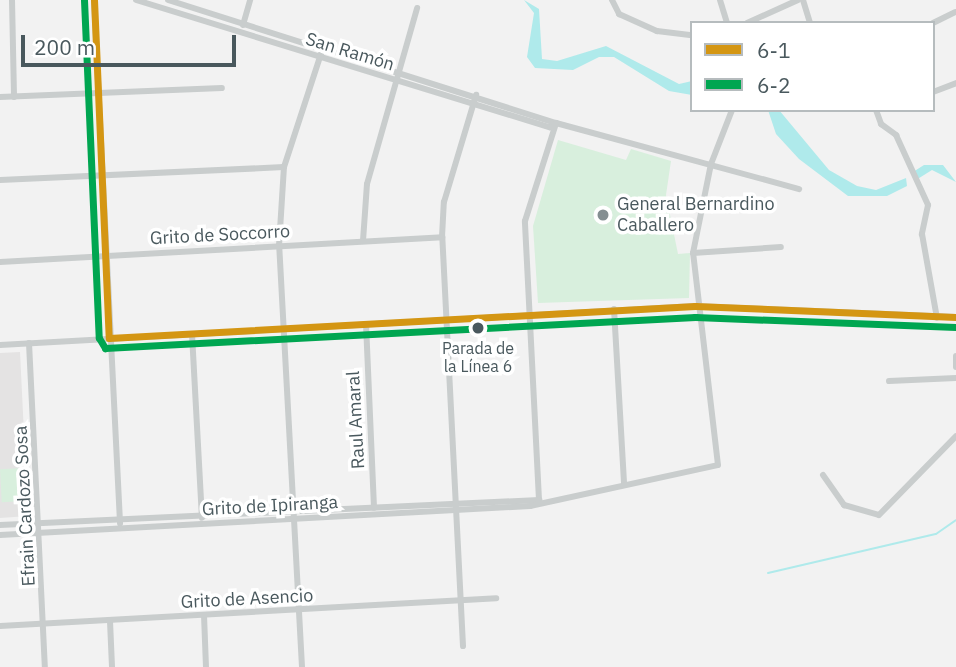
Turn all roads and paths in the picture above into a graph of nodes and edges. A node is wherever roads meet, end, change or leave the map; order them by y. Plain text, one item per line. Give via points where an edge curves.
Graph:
1 (12, 0) edge
2 (94, 0) edge
3 (136, 0) edge
4 (168, 0) edge
5 (250, 0) edge
6 (612, 0) edge
7 (720, 0) edge
8 (800, 0) edge
9 (418, 8) dead end
10 (956, 12) edge
11 (726, 21) edge
12 (752, 21) edge
13 (809, 21) edge
14 (935, 22) edge
15 (243, 23) junction
16 (240, 32) junction
17 (690, 35) edge
18 (323, 48) junction
19 (320, 57) junction
20 (400, 72) junction
21 (398, 81) junction
22 (956, 83) edge
23 (222, 88) dead end
24 (935, 91) edge
25 (95, 93) junction
26 (476, 95) junction
27 (0, 97) edge
28 (14, 97) junction
29 (473, 104) junction
30 (731, 112) edge
31 (877, 112) edge
32 (556, 123) junction
33 (711, 164) junction
34 (284, 167) junction
35 (100, 174) junction
36 (0, 180) edge
37 (799, 189) dead end
38 (442, 237) junction
39 (363, 241) junction
40 (279, 246) junction
41 (781, 247) dead end
42 (693, 253) junction
43 (105, 256) junction
44 (0, 262) edge
45 (695, 306) junction
46 (614, 309) junction
47 (529, 314) junction
48 (937, 317) junction
49 (956, 317) edge
50 (447, 318) junction
51 (366, 324) junction
52 (287, 328) junction
53 (192, 334) junction
54 (109, 338) junction
55 (29, 343) junction
56 (0, 345) edge
57 (956, 356) edge
58 (956, 367) edge
59 (956, 378) edge
60 (888, 381) dead end
61 (956, 436) edge
62 (823, 475) dead end
63 (624, 483) junction
64 (539, 500) junction
65 (456, 501) junction
66 (374, 505) junction
67 (294, 509) junction
68 (457, 510) junction
69 (375, 514) junction
70 (202, 515) junction
71 (120, 519) junction
72 (294, 519) junction
73 (41, 523) junction
74 (202, 524) junction
75 (0, 525) edge
76 (120, 528) junction
77 (42, 533) junction
78 (0, 535) edge
79 (496, 598) dead end
80 (463, 600) junction
81 (299, 610) junction
82 (204, 615) junction
83 (110, 621) junction
84 (45, 623) junction
85 (0, 626) edge
86 (463, 646) dead end
87 (45, 667) edge
88 (112, 667) edge
89 (206, 667) edge
90 (302, 667) edge

1 - 28 street
2 - 25 street
3 - 16 street, San Ramón
4 - 15 street, San Ramón
5 - 15 street
6 - 17 street via 619,14 657,31
7 - 11 street
8 - 12 street
8 - 13 street
9 - 20 street
10 - 14 street
15 - 16 street
15 - 18 street, San Ramón
16 - 19 street, San Ramón
18 - 19 street
18 - 20 street, San Ramón
19 - 21 street, San Ramón
19 - 34 street
20 - 21 street
20 - 26 street, San Ramón
21 - 29 street, San Ramón
21 - 39 street via 367,184
22 - 24 street
23 - 25 street
25 - 28 street
25 - 35 street
26 - 29 street
26 - 32 street, San Ramón
27 - 28 street
29 - 32 street, San Ramón
29 - 38 street via 444,202
30 - 33 street
31 - 48 street via 881,124 896,135 914,183 928,205 922,234
32 - 33 street, San Ramón
32 - 47 street via 525,220
33 - 37 street, San Ramón
33 - 42 street
34 - 35 street
34 - 40 street
35 - 36 street
35 - 43 street
38 - 39 street, Grito de Soccorro
38 - 50 street
39 - 40 street, Grito de Soccorro
40 - 43 street, Grito de Soccorro
40 - 52 street
41 - 42 street
42 - 45 street
43 - 44 street, Grito de Soccorro
43 - 54 street
45 - 46 street
45 - 48 street
45 - 63 street, Grito de Ipiranga via 718,465
46 - 47 street
46 - 63 street
47 - 50 street
47 - 64 street
48 - 49 street
50 - 51 street
50 - 65 street
51 - 52 street
51 - 66 street, Raul Amaral
52 - 53 street
52 - 67 street
53 - 54 street
53 - 70 street
54 - 55 street
54 - 71 street
55 - 56 street
55 - 73 street, Efrain Cardozo Sosa
57 - 58 street
59 - 60 street
61 - 62 street via 879,515 844,505
63 - 64 street, Grito de Ipiranga
64 - 65 street, Grito de Ipiranga
64 - 68 street, Grito de Ipiranga
65 - 66 street, Grito de Ipiranga
65 - 68 street
66 - 67 street, Grito de Ipiranga
66 - 69 street, Raul Amaral
67 - 70 street, Grito de Ipiranga
67 - 72 street
68 - 69 street, Grito de Ipiranga
68 - 80 street
69 - 72 street, Grito de Ipiranga
70 - 71 street, Grito de Ipiranga
70 - 74 street
71 - 73 street, Grito de Ipiranga
71 - 76 street
72 - 74 street, Grito de Ipiranga
72 - 81 street
73 - 75 street, Grito de Ipiranga
73 - 77 street, Efrain Cardozo Sosa
74 - 76 street, Grito de Ipiranga
76 - 77 street, Grito de Ipiranga
77 - 78 street, Grito de Ipiranga
77 - 84 street, Efrain Cardozo Sosa
79 - 80 street, Grito de Asencio
80 - 81 street, Grito de Asencio
80 - 86 street
81 - 82 street, Grito de Asencio
81 - 90 street
82 - 83 street, Grito de Asencio
82 - 89 street
83 - 84 street, Grito de Asencio
83 - 88 street
84 - 85 street, Grito de Asencio
84 - 87 street, Efrain Cardozo Sosa

